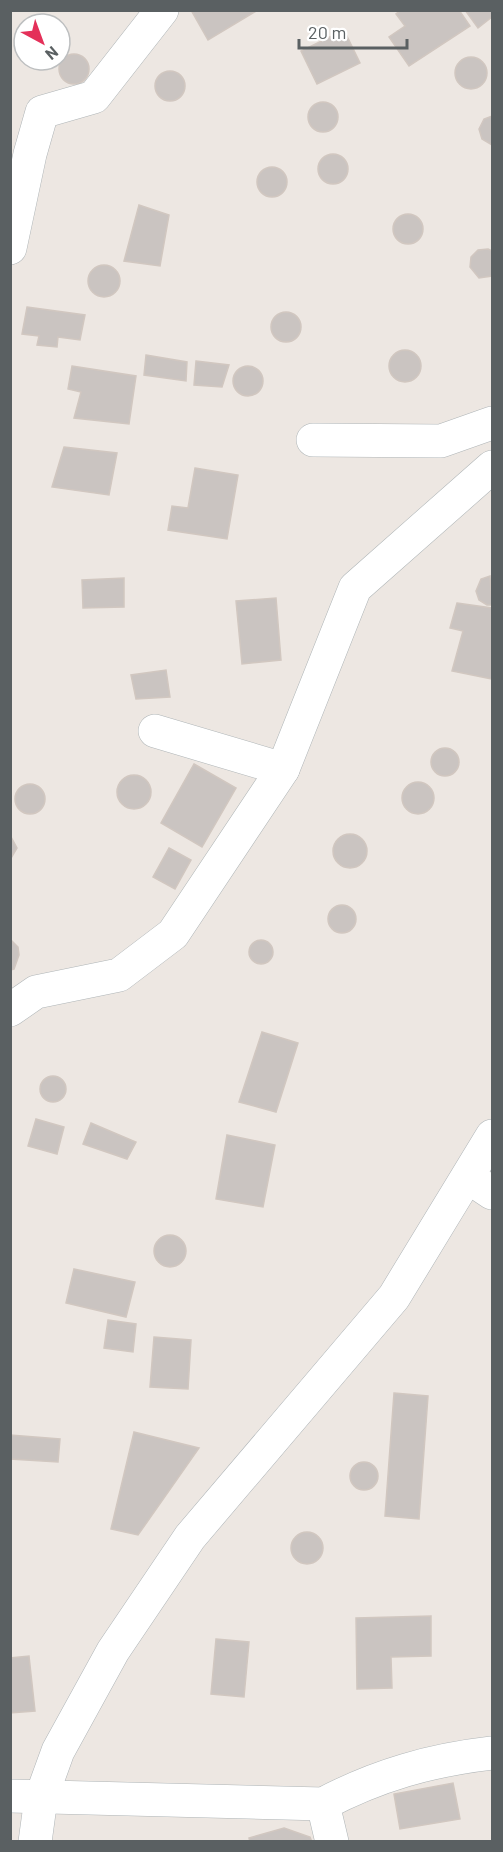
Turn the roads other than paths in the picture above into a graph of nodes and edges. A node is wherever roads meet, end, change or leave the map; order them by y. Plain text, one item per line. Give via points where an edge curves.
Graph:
1 (162, 10) edge
2 (24, 133) edge
3 (10, 248) edge
4 (492, 423) edge
5 (313, 440) dead end
6 (492, 467) edge
7 (155, 731) dead end
8 (283, 769) junction
9 (10, 1010) edge
10 (492, 1136) edge
11 (480, 1185) edge
12 (492, 1754) edge
13 (26, 1797) edge
14 (323, 1804) junction
15 (35, 1842) edge
16 (332, 1842) edge

1 - 2 street via 94,97 42,112
2 - 3 street
4 - 5 street via 441,441
6 - 8 street via 355,588
7 - 8 street
8 - 9 street via 173,934 119,975 36,992
10 - 11 street
11 - 13 street via 394,1297 190,1537 113,1651 58,1751
12 - 14 street via 434,1761 362,1783
13 - 14 street
13 - 15 street
14 - 16 street

